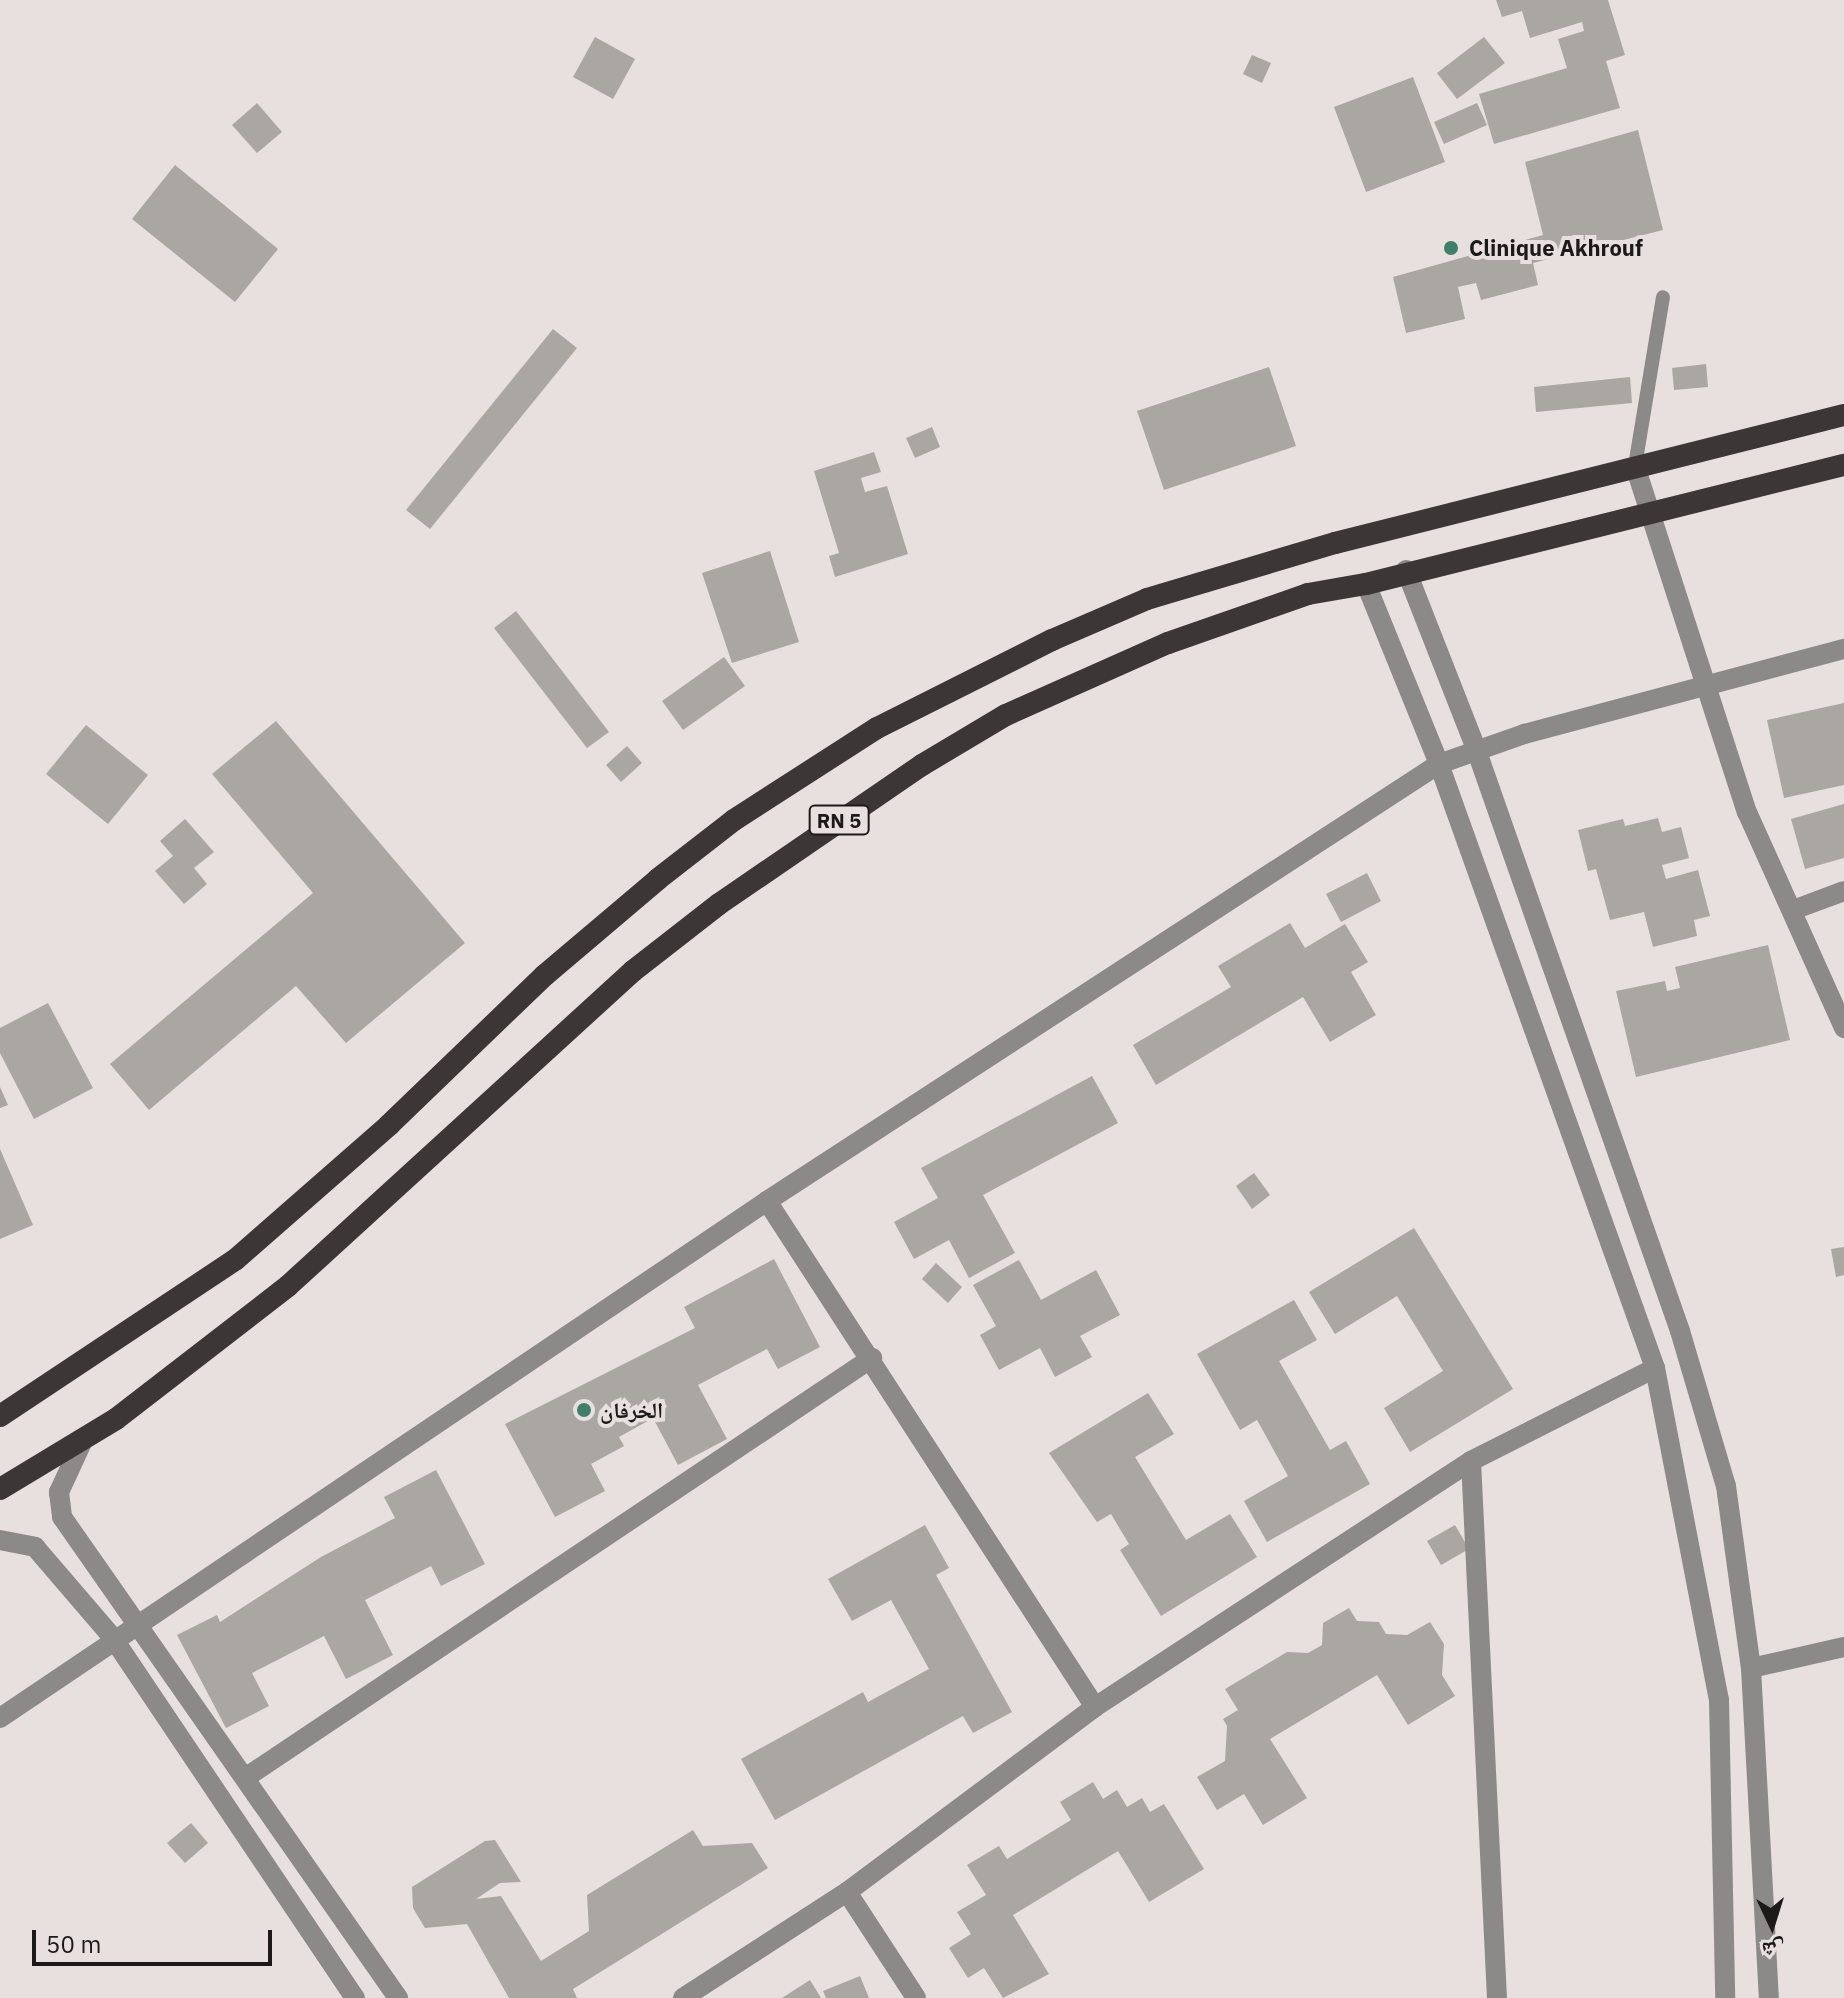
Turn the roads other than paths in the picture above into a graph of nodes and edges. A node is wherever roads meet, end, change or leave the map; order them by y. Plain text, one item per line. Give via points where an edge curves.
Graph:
1 (1663, 297) dead end
2 (1844, 415) edge
3 (1844, 465) edge
4 (1635, 466) junction
5 (1647, 514) junction
6 (1406, 570) junction
7 (1366, 584) junction
8 (1844, 649) edge
9 (1709, 688) junction
10 (1476, 749) junction
11 (1439, 764) junction
12 (1844, 891) edge
13 (1793, 910) junction
14 (1844, 1028) edge
15 (767, 1201) junction
16 (872, 1358) junction
17 (1655, 1368) junction
18 (0, 1416) edge
19 (84, 1438) junction
20 (1471, 1461) junction
21 (0, 1489) edge
22 (0, 1540) edge
23 (138, 1621) junction
24 (113, 1638) junction
25 (1844, 1647) edge
26 (1751, 1668) junction
27 (1095, 1707) junction
28 (0, 1718) edge
29 (245, 1778) junction
30 (847, 1892) junction
31 (355, 1998) edge
32 (398, 1998) edge
33 (683, 1998) edge
34 (916, 1998) edge
35 (1497, 1998) edge
36 (1725, 1998) edge
37 (1769, 1998) edge

1 - 4 lane
2 - 4 highway, RN 5
3 - 5 highway, RN 5
4 - 5 street
4 - 18 highway, RN 5 via 1335,543 1147,599 877,728 734,820 647,888 235,1260
5 - 6 highway, RN 5
5 - 9 street
6 - 7 highway, RN 5
6 - 10 street
7 - 11 street
7 - 19 highway, RN 5 via 1254,611 1091,676 1006,715 871,799 633,971 288,1286 157,1390
8 - 9 street
9 - 10 street
9 - 13 street via 1747,812
10 - 11 street
10 - 26 street via 1680,1331 1726,1486
11 - 15 street
11 - 17 street
12 - 13 street
13 - 14 street
15 - 16 street
15 - 23 street
16 - 27 street
16 - 29 street
17 - 20 street
17 - 36 street via 1719,1700
19 - 21 highway, RN 5
19 - 23 street via 59,1492 62,1517
20 - 27 street
20 - 35 street
22 - 24 street via 35,1547
23 - 24 street
23 - 29 street
24 - 28 street
24 - 31 street
25 - 26 street
26 - 37 street
27 - 30 street
29 - 32 street
30 - 33 street
30 - 34 street

